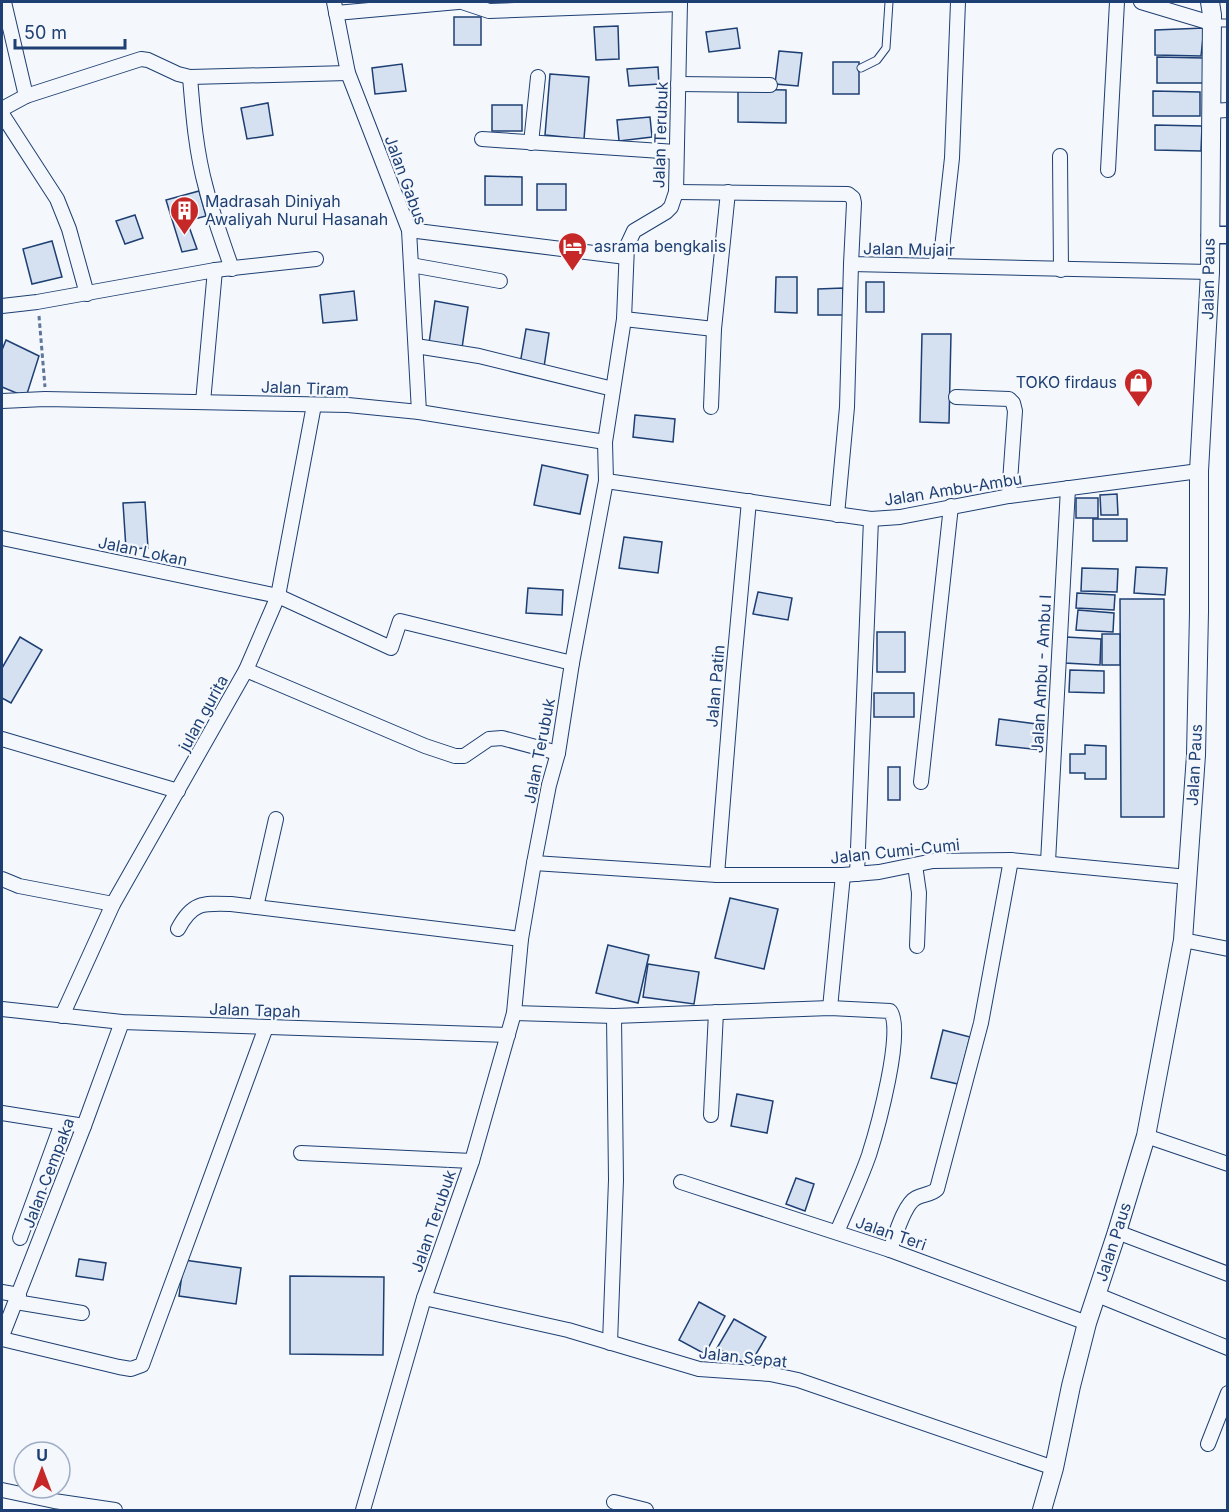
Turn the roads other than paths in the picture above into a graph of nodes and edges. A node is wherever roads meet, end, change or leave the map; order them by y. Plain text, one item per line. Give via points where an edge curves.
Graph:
1 (460, 2) edge
2 (889, 2) edge
3 (958, 2) edge
4 (1117, 2) edge
5 (1141, 2) edge
6 (1210, 2) edge
7 (680, 3) edge
8 (3, 4) edge
9 (335, 7) edge
10 (1219, 23) edge
11 (861, 68) dead end
12 (348, 73) junction
13 (190, 77) junction
14 (538, 77) dead end
15 (678, 84) junction
16 (770, 85) dead end
17 (26, 96) junction
18 (2, 109) edge
19 (1219, 111) edge
20 (2, 114) edge
21 (482, 139) dead end
22 (531, 143) junction
23 (676, 152) junction
24 (1060, 156) dead end
25 (1108, 170) dead end
26 (676, 192) junction
27 (728, 192) junction
28 (409, 230) junction
29 (1218, 235) edge
30 (626, 257) junction
31 (316, 259) dead end
32 (851, 264) junction
33 (411, 265) junction
34 (940, 266) junction
35 (232, 269) junction
36 (215, 270) junction
37 (1061, 270) junction
38 (1210, 272) junction
39 (500, 281) dead end
40 (87, 294) junction
41 (2, 306) edge
42 (624, 319) junction
43 (714, 329) junction
44 (416, 346) junction
45 (613, 389) junction
46 (956, 396) dead end
47 (2, 401) edge
48 (203, 402) junction
49 (314, 405) junction
50 (711, 407) dead end
51 (419, 412) junction
52 (605, 442) junction
53 (1200, 471) junction
54 (606, 481) junction
55 (1068, 488) junction
56 (1009, 496) junction
57 (749, 501) junction
58 (951, 506) junction
59 (837, 515) junction
60 (871, 519) junction
61 (2, 538) edge
62 (278, 596) junction
63 (572, 663) junction
64 (246, 670) junction
65 (2, 739) edge
66 (558, 753) junction
67 (921, 782) dead end
68 (178, 790) junction
69 (276, 819) dead end
70 (1011, 860) junction
71 (1048, 862) junction
72 (534, 863) junction
73 (915, 865) junction
74 (857, 874) junction
75 (717, 875) junction
76 (843, 875) junction
77 (1188, 877) junction
78 (2, 879) edge
79 (113, 904) junction
80 (256, 907) junction
81 (178, 929) dead end
82 (521, 939) junction
83 (1183, 940) junction
84 (917, 946) dead end
85 (1227, 949) edge
86 (831, 1008) junction
87 (2, 1009) edge
88 (716, 1012) junction
89 (514, 1013) junction
90 (62, 1016) junction
91 (614, 1016) junction
92 (122, 1022) junction
93 (266, 1027) junction
94 (508, 1035) junction
95 (2, 1113) edge
96 (711, 1115) dead end
97 (62, 1123) junction
98 (84, 1126) junction
99 (1146, 1136) junction
100 (301, 1153) dead end
101 (472, 1161) junction
102 (1227, 1164) edge
103 (681, 1182) dead end
104 (39, 1189) junction
105 (57, 1195) junction
106 (837, 1232) junction
107 (1118, 1232) junction
108 (20, 1238) dead end
109 (890, 1250) junction
110 (1227, 1274) edge
111 (2, 1292) edge
112 (1095, 1294) junction
113 (18, 1298) junction
114 (424, 1298) junction
115 (82, 1313) dead end
116 (1087, 1323) junction
117 (2, 1337) edge
118 (610, 1343) junction
119 (1227, 1348) edge
120 (1227, 1393) edge
121 (1208, 1444) dead end
122 (1054, 1468) junction
123 (2, 1490) edge
124 (614, 1502) dead end
125 (54, 1506) edge
126 (99, 1510) edge
127 (115, 1510) edge
128 (363, 1510) edge
129 (646, 1510) edge
130 (1042, 1510) edge

1 - 7 street via 489,10
1 - 9 street
2 - 11 lane via 884,54
3 - 34 street via 952,158
4 - 25 street
5 - 10 street
6 - 10 main road, Jalan Paus
7 - 15 street, Jalan Terubuk
8 - 17 street
9 - 12 street, Jalan Gabus
10 - 19 main road, Jalan Paus
12 - 13 street
12 - 28 street, Jalan Gabus
13 - 17 street via 141,59
13 - 35 street via 200,161
14 - 22 street
15 - 16 street
15 - 23 street, Jalan Terubuk
17 - 18 street
19 - 29 main road, Jalan Paus
20 - 40 street via 57,199
21 - 22 street
22 - 23 street
23 - 26 street, Jalan Terubuk
24 - 37 street
26 - 27 street, Jalan Mujair
26 - 30 street, Jalan Terubuk via 666,212 634,231
27 - 32 street, Jalan Mujair via 851,196
27 - 43 street
28 - 30 street
28 - 33 street, Jalan Gabus
29 - 38 main road, Jalan Paus
30 - 42 street, Jalan Terubuk
31 - 35 street
32 - 34 street, Jalan Mujair
32 - 59 street via 847,407
33 - 39 street
33 - 44 street, Jalan Gabus
34 - 37 street, Jalan Mujair
35 - 36 street
36 - 40 street
36 - 48 street
37 - 38 street, Jalan Mujair
38 - 53 main road, Jalan Paus
40 - 41 street
42 - 43 street
42 - 45 street, Jalan Terubuk
43 - 50 street
44 - 45 street via 479,356
44 - 51 street, Jalan Gabus
45 - 52 street, Jalan Terubuk
46 - 56 street via 1009,399 1013,403
47 - 48 street, Jalan Tiram
48 - 49 street, Jalan Tiram
49 - 51 street, Jalan Tiram
49 - 62 street, julan gurita
51 - 52 street, Jalan Tiram
52 - 54 street, Jalan Terubuk
53 - 55 street, Jalan Ambu-Ambu
53 - 77 main road, Jalan Paus via 1200,612
54 - 57 street, Jalan Ambu-Ambu
54 - 63 street, Jalan Terubuk
55 - 56 street, Jalan Ambu-Ambu
55 - 71 street, Jalan Ambu - Ambu I
56 - 58 street, Jalan Ambu-Ambu
57 - 59 street, Jalan Ambu-Ambu
57 - 75 street, Jalan Patin
58 - 60 street, Jalan Ambu-Ambu
58 - 67 street
59 - 60 street, Jalan Ambu-Ambu
60 - 74 street
61 - 62 street, Jalan Lokan
62 - 63 street, Jalan Lokan via 392,648 400,621
62 - 64 street, julan gurita
63 - 66 street, Jalan Terubuk
64 - 66 street via 455,756 464,756 489,739 502,738
64 - 68 street, julan gurita
65 - 68 street
66 - 72 street, Jalan Terubuk
68 - 79 street, julan gurita
69 - 80 street
70 - 71 street, Jalan Cumi-Cumi
70 - 73 street, Jalan Cumi-Cumi via 933,861
70 - 109 street via 981,1023 938,1189 913,1199
71 - 77 street, Jalan Cumi-Cumi
72 - 75 street, Jalan Cumi-Cumi
72 - 82 street, Jalan Terubuk
73 - 74 street, Jalan Cumi-Cumi
73 - 84 street via 919,893
74 - 76 street, Jalan Cumi-Cumi
75 - 76 street, Jalan Cumi-Cumi
76 - 86 street
77 - 83 main road, Jalan Paus
78 - 79 street via 19,886
79 - 90 street, julan gurita
80 - 81 street via 210,903 196,906
80 - 82 street
82 - 89 street, Jalan Terubuk
83 - 85 street
83 - 99 main road, Jalan Paus
86 - 88 street
86 - 106 street via 885,1009 893,1015 896,1029 889,1077 869,1154
87 - 90 street, Jalan Tapah
88 - 91 street
88 - 96 street
89 - 91 street
89 - 94 street, Jalan Terubuk
90 - 92 street, Jalan Tapah
91 - 118 street via 616,1180
92 - 93 street, Jalan Tapah
92 - 98 street, Jalan Cempaka
93 - 94 street, Jalan Tapah
93 - 117 street via 142,1365 131,1369 119,1367
94 - 101 street, Jalan Terubuk
95 - 97 street
97 - 98 street
97 - 104 street
98 - 105 street, Jalan Cempaka
99 - 102 street
99 - 107 main road, Jalan Paus
100 - 101 street
101 - 114 street, Jalan Terubuk
103 - 106 street, Jalan Teri
104 - 105 street
104 - 108 street
105 - 113 street, Jalan Cempaka
106 - 109 street, Jalan Teri
107 - 110 street
107 - 112 main road, Jalan Paus
109 - 116 street, Jalan Teri
111 - 113 street
112 - 116 main road, Jalan Paus
112 - 119 street
113 - 115 street
113 - 117 street, Jalan Cempaka
114 - 118 street, Jalan Sepat
114 - 128 street, Jalan Terubuk
116 - 122 main road, Jalan Paus
118 - 122 street, Jalan Sepat via 699,1369 798,1380
120 - 121 street
122 - 130 main road, Jalan Paus
123 - 125 street
124 - 129 street
125 - 126 street
126 - 127 street

